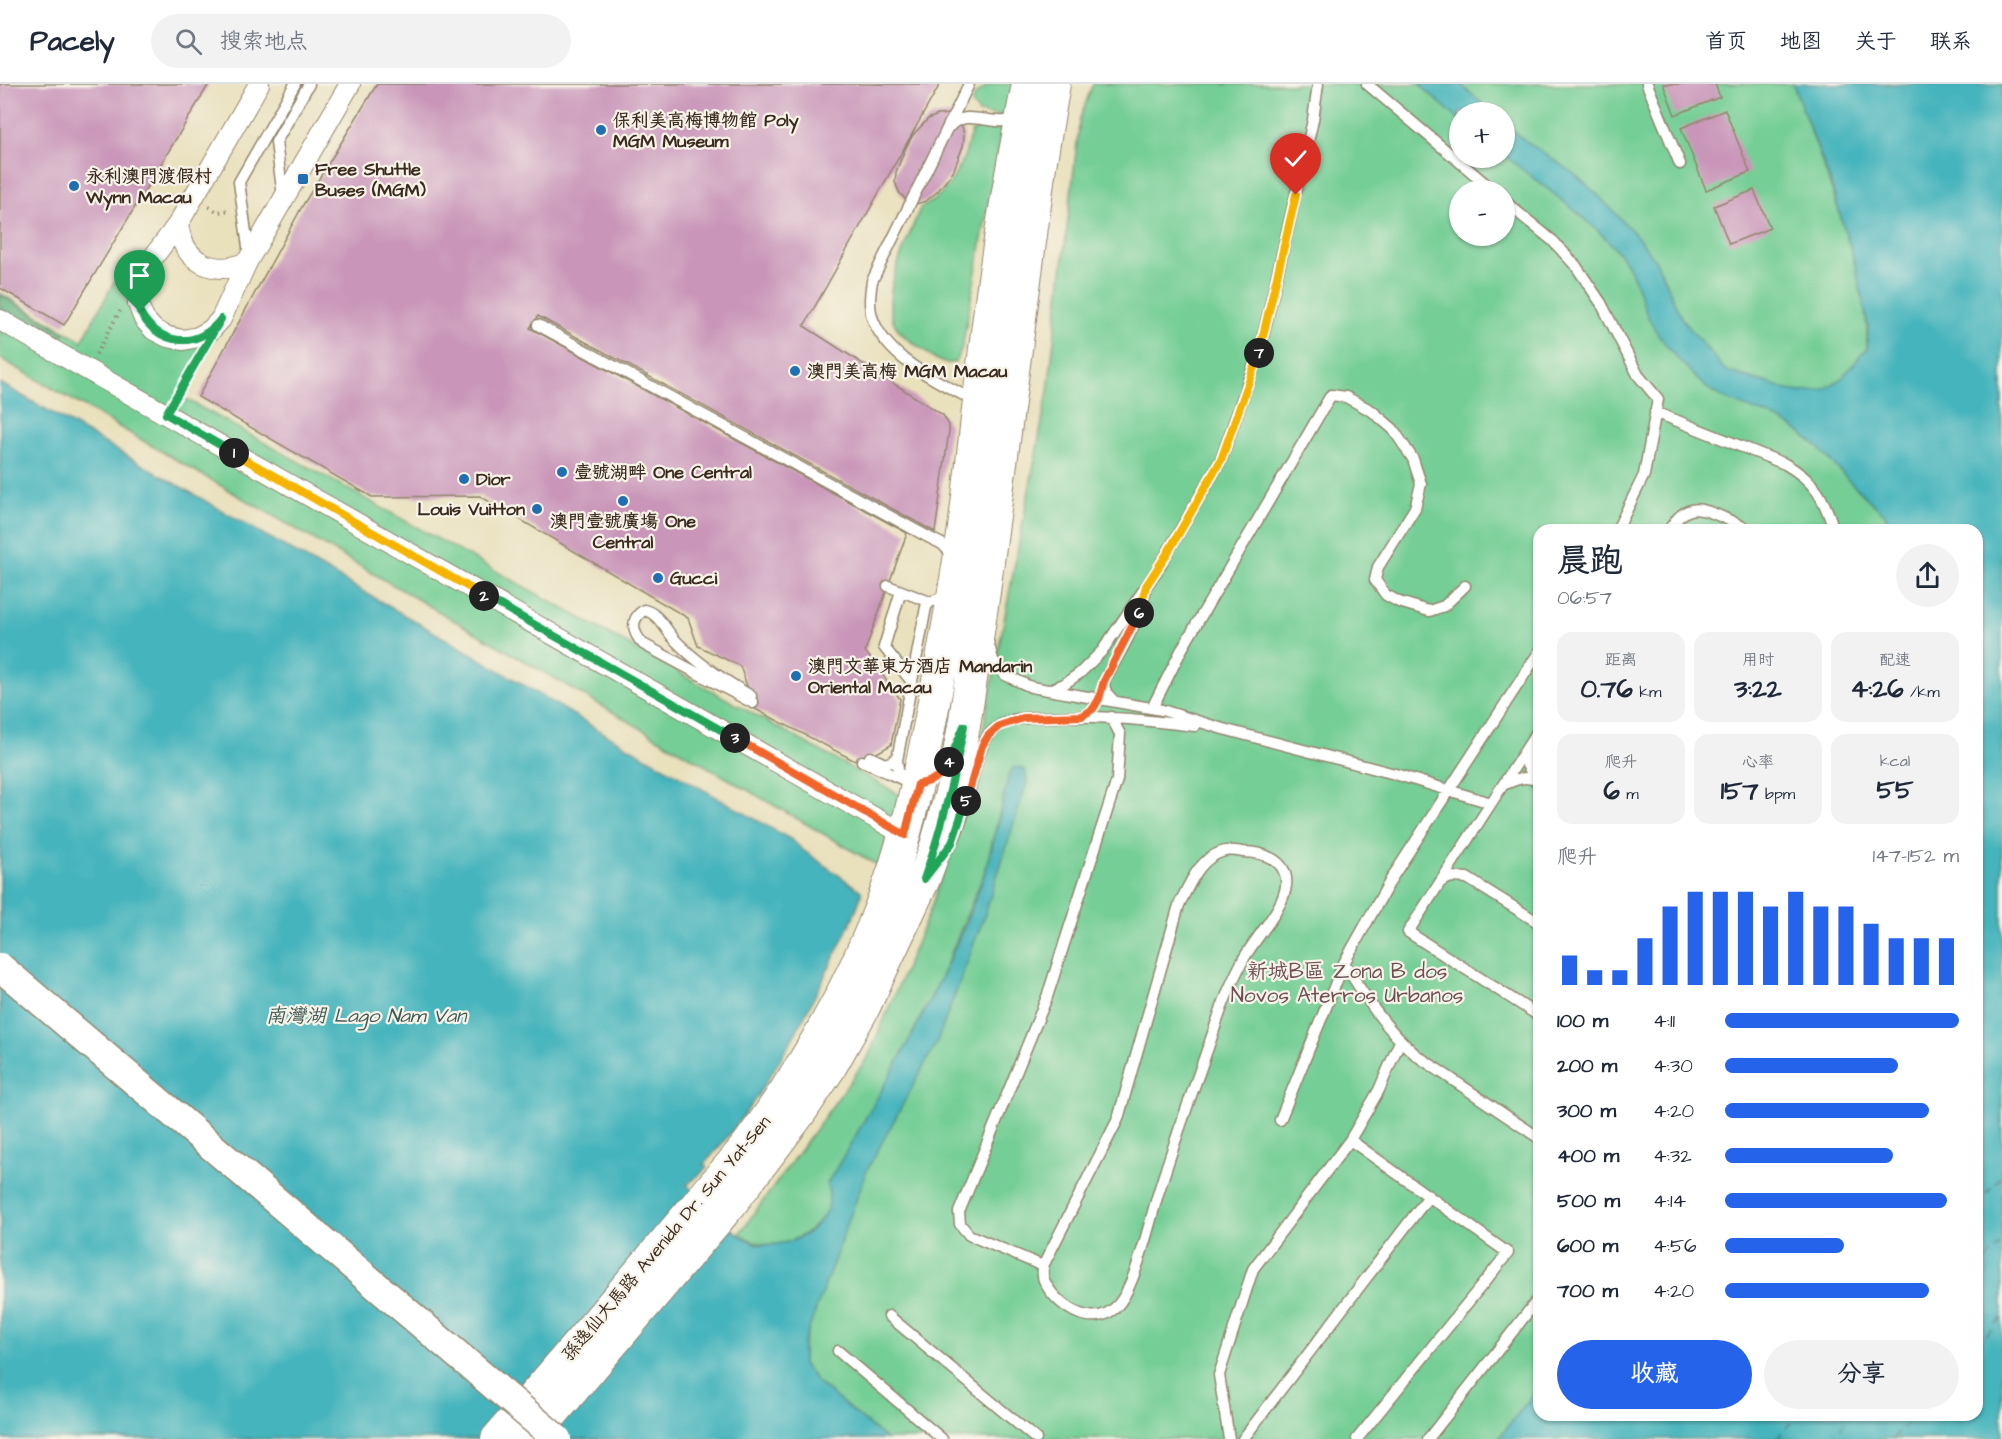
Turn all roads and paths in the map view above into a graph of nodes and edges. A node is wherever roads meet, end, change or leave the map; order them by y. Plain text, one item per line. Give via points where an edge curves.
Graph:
1 (259, 84) edge
2 (295, 84) edge
3 (309, 84) edge
4 (350, 84) edge
5 (969, 84) edge
6 (1054, 84) edge
7 (1318, 84) edge
8 (1367, 84) edge
9 (1647, 84) edge
10 (1025, 99) edge
11 (947, 129) junction
12 (1680, 164) dead end
13 (1481, 180) edge
14 (193, 198) junction
15 (284, 198) junction
16 (243, 208) junction
17 (1515, 210) edge
18 (178, 224) junction
19 (248, 260) junction
20 (142, 274) junction
21 (221, 319) junction
22 (0, 320) edge
23 (538, 325) dead end
24 (87, 369) junction
25 (979, 404) junction
26 (1655, 412) junction
27 (166, 414) junction
28 (965, 519) junction
29 (1620, 524) edge
30 (1674, 524) edge
31 (1736, 524) edge
32 (1832, 524) edge
33 (1004, 532) dead end
34 (930, 538) junction
35 (948, 585) junction
36 (888, 586) dead end
37 (1146, 586) junction
38 (1465, 586) dead end
39 (901, 591) junction
40 (1533, 661) edge
41 (1104, 681) junction
42 (912, 682) junction
43 (1049, 690) junction
44 (1099, 699) junction
45 (752, 700) joint
46 (1114, 702) junction
47 (1152, 708) junction
48 (1082, 716) junction
49 (1111, 717) junction
50 (964, 726) junction
51 (1222, 729) junction
52 (1533, 738) edge
53 (1526, 749) junction
54 (898, 756) junction
55 (1533, 773) edge
56 (1533, 778) edge
57 (911, 782) junction
58 (1502, 785) junction
59 (1449, 792) junction
60 (1491, 803) junction
61 (905, 835) junction
62 (1459, 853) junction
63 (924, 879) junction
64 (1467, 879) junction
65 (1440, 882) junction
66 (1533, 919) edge
67 (1344, 963) junction
68 (0, 967) edge
69 (1533, 1012) edge
70 (1400, 1041) junction
71 (1280, 1120) dead end
72 (1533, 1134) edge
73 (1350, 1140) junction
74 (1429, 1196) junction
75 (720, 1197) junction
76 (1043, 1266) junction
77 (1533, 1306) edge
78 (889, 1316) dead end
79 (837, 1351) dead end
80 (497, 1439) edge
81 (531, 1439) edge
82 (557, 1439) edge
83 (942, 1439) edge
84 (1036, 1439) edge
85 (1229, 1439) edge
86 (1243, 1439) edge
87 (1357, 1439) edge
88 (1428, 1439) edge

1 - 14 street
2 - 16 lane via 239,182
3 - 15 lane via 276,142
4 - 15 street
5 - 11 lane
6 - 50 main road, 孫逸仙大馬路 Avenida Dr. Sun Yat-Sen via 1040,166 1005,473
7 - 37 lane via 1261,345 1221,460
8 - 13 lane
9 - 12 lane
10 - 11 lane via 1007,123 966,117
10 - 25 main road, 孫逸仙大馬路 Avenida Dr. Sun Yat-Sen via 995,269
11 - 25 lane via 872,281 871,313 880,333 898,353 919,370
14 - 16 path via 218,212
14 - 18 street
15 - 19 street
16 - 19 lane
17 - 26 lane via 1576,266 1601,303 1638,375 1658,399
18 - 19 street via 185,247 201,263 224,268
18 - 20 street
19 - 21 street
20 - 21 street via 138,304 148,325 160,334 190,339 211,330
20 - 24 path
21 - 27 path
22 - 24 street
23 - 34 lane
24 - 27 street
25 - 28 main road, 孫逸仙大馬路 Avenida Dr. Sun Yat-Sen
26 - 29 lane via 1644,475
26 - 32 lane via 1802,474 1817,489
27 - 61 street
28 - 34 lane via 949,535
28 - 35 main road, 孫逸仙大馬路 Avenida Dr. Sun Yat-Sen
30 - 31 lane via 1683,512 1693,508
33 - 43 lane via 988,631 989,651 1005,675
34 - 35 lane via 949,550
35 - 39 lane
35 - 42 lane via 926,607
35 - 57 main road, 孫逸仙大馬路 Avenida Dr. Sun Yat-Sen
36 - 39 lane
37 - 41 lane via 1135,624
37 - 43 lane via 1097,658 1073,678
38 - 47 lane via 1444,606 1429,611 1386,595 1375,580 1378,567 1415,508 1421,484 1413,459 1393,429 1372,411 1331,394 1183,647
39 - 42 lane via 884,647
40 - 59 lane
41 - 44 lane
41 - 46 lane via 1106,693
42 - 54 lane
43 - 44 lane
44 - 46 lane
44 - 48 lane
45 - 45 lane via 643,644 633,629 638,614 644,610 655,615 687,653
46 - 47 lane
47 - 51 lane
48 - 49 lane
48 - 63 lane via 1023,718 1005,722 993,731 982,746 952,843
49 - 51 lane
49 - 76 lane via 1120,734 1118,780 1047,997 959,1212 960,1224 969,1234
50 - 57 main road via 941,773 929,783
50 - 63 main road, 孫逸仙大馬路 Avenida Dr. Sun Yat-Sen via 953,786
51 - 59 lane
52 - 53 lane
53 - 55 lane via 1527,765
53 - 58 lane
54 - 57 lane via 898,770
54 - 57 lane via 885,764 866,759
56 - 58 lane via 1519,778
57 - 61 main road, 孫逸仙大馬路 Avenida Dr. Sun Yat-Sen
58 - 60 lane
59 - 60 lane
59 - 67 lane via 1393,876
60 - 62 lane
61 - 75 main road, 孫逸仙大馬路 Avenida Dr. Sun Yat-Sen via 886,895 858,962 810,1053 746,1147
62 - 64 lane via 1460,869
62 - 65 lane
63 - 75 main road, 孫逸仙大馬路 Avenida Dr. Sun Yat-Sen via 863,1009 829,1069 794,1122
64 - 65 lane via 1450,877
64 - 66 lane
65 - 69 lane via 1408,932
67 - 70 lane via 1375,1012
67 - 71 lane
68 - 82 main road, bridge
70 - 72 lane
70 - 73 lane via 1379,1090
73 - 74 lane
73 - 85 lane via 1253,1269 1219,1375
74 - 86 lane
74 - 87 lane via 1508,1253
75 - 80 main road, 孫逸仙大馬路 Avenida Dr. Sun Yat-Sen
75 - 81 main road, 孫逸仙大馬路 Avenida Dr. Sun Yat-Sen
76 - 76 lane via 1118,1119 1179,905 1192,878 1206,861 1224,851 1255,852 1274,858 1284,870 1286,886 1276,911 1243,960 1216,1024 1131,1283 1117,1306 1102,1316 1083,1316 1069,1309 1052,1292 1043,1278
77 - 88 lane
78 - 84 lane
79 - 83 lane

